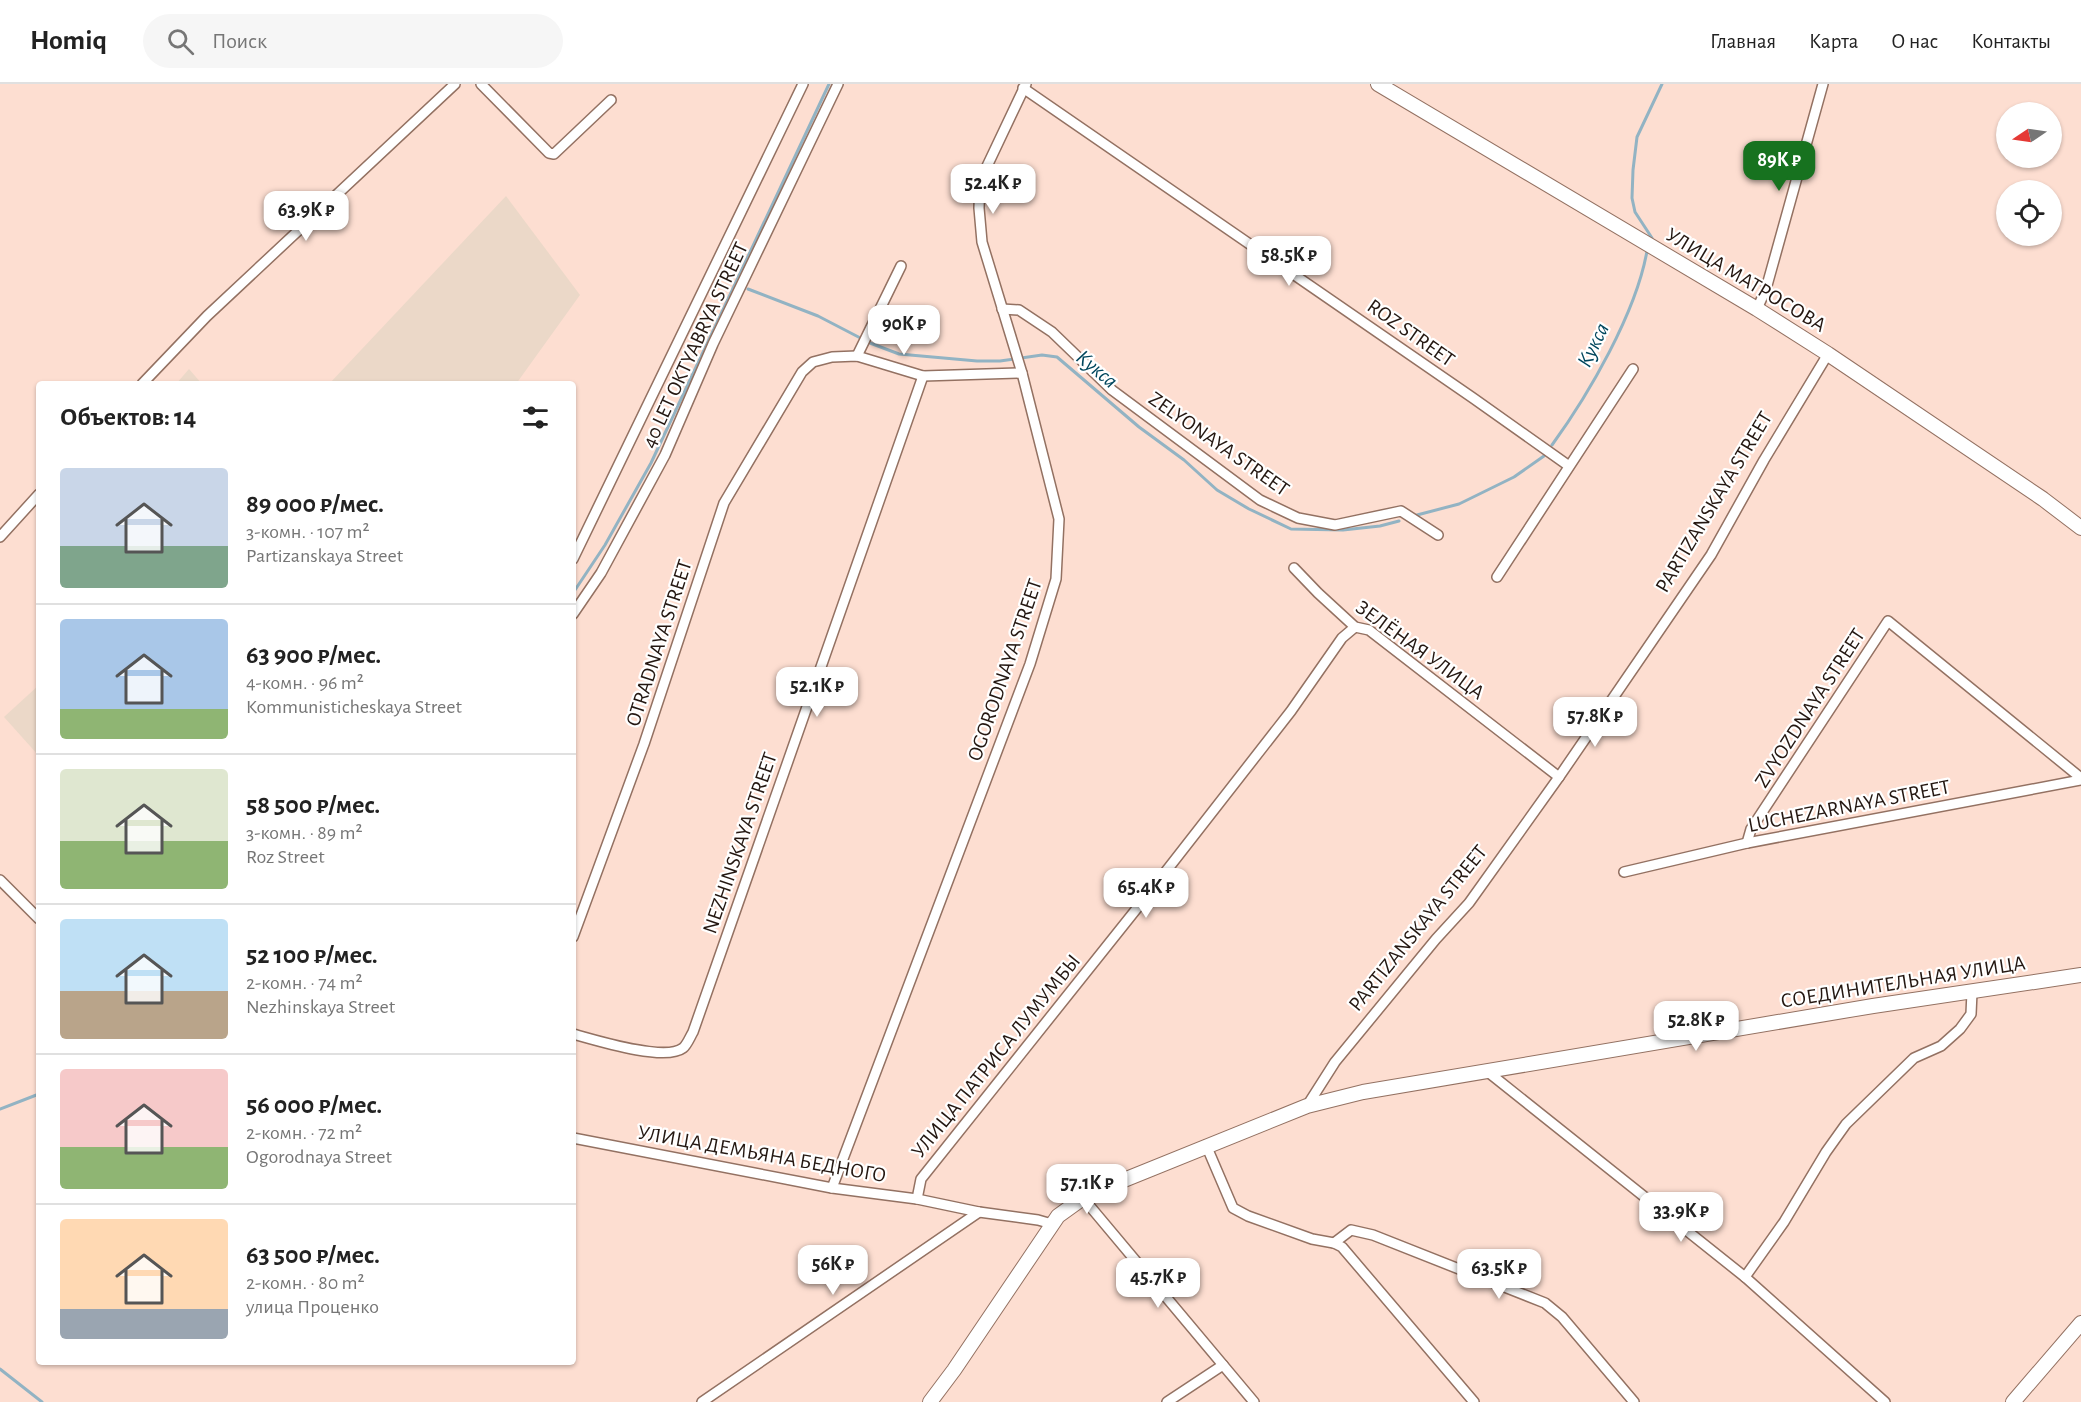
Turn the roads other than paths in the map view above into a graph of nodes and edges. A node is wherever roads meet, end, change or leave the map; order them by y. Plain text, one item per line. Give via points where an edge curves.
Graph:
1 (455, 84) edge
2 (481, 84) edge
3 (803, 84) edge
4 (838, 84) edge
5 (1378, 84) edge
6 (1823, 84) edge
7 (1024, 86) edge
8 (611, 100) dead end
9 (901, 266) dead end
10 (1002, 309) junction
11 (1757, 309) junction
12 (1828, 354) junction
13 (857, 356) junction
14 (1021, 369) junction
15 (1633, 369) dead end
16 (923, 376) junction
17 (145, 381) edge
18 (1569, 466) junction
19 (36, 497) edge
20 (2081, 528) edge
21 (1438, 535) dead end
22 (0, 537) edge
23 (576, 555) edge
24 (1294, 568) dead end
25 (1497, 577) dead end
26 (576, 610) edge
27 (1355, 627) junction
28 (1558, 777) junction
29 (2081, 779) edge
30 (1747, 843) junction
31 (1624, 872) dead end
32 (0, 879) edge
33 (36, 916) edge
34 (576, 929) edge
35 (2081, 975) edge
36 (1972, 992) junction
37 (576, 1035) edge
38 (1488, 1072) junction
39 (1307, 1106) junction
40 (576, 1139) edge
41 (1206, 1145) junction
42 (832, 1188) junction
43 (1083, 1198) junction
44 (917, 1199) junction
45 (979, 1212) junction
46 (1052, 1224) junction
47 (1334, 1243) junction
48 (1745, 1277) junction
49 (2081, 1323) edge
50 (1223, 1365) junction
51 (702, 1402) edge
52 (930, 1402) edge
53 (1167, 1402) edge
54 (1254, 1402) edge
55 (1474, 1402) edge
56 (1634, 1402) edge
57 (1885, 1402) edge
58 (2013, 1402) edge

1 - 17 street via 207,316
2 - 8 street via 554,154
3 - 23 street, 40 LET OKTYABRYA STREET
4 - 26 street, 40 LET OKTYABRYA STREET via 713,344 665,455 601,573
5 - 11 street, УЛИЦА МАТРОСОВА
6 - 11 street via 1766,289
7 - 10 street, OGORODNAYA STREET via 980,181 982,242
7 - 18 street, ROZ STREET
9 - 13 street
10 - 14 street, OGORODNAYA STREET
10 - 21 street, ZELYONAYA STREET via 1019,310 1052,332 1112,390 1260,500 1298,519 1335,525 1401,510
11 - 12 street, УЛИЦА МАТРОСОВА
12 - 20 street, УЛИЦА МАТРОСОВА
12 - 28 street, PARTIZANSKAYA STREET via 1711,555
13 - 16 street
13 - 34 street, OTRADNAYA STREET via 813,362 802,372 724,503 644,744
14 - 16 street
14 - 42 street, OGORODNAYA STREET via 1059,519 1056,579 1030,664
15 - 18 street
16 - 37 street, NEZHINSKAYA STREET via 697,1021 684,1048 670,1053 640,1051
18 - 25 street
19 - 22 street
24 - 27 street, ЗЕЛЁНАЯ УЛИЦА
27 - 28 street, ЗЕЛЁНАЯ УЛИЦА via 1369,630
27 - 44 street, УЛИЦА ПАТРИСА ЛУМУМБЫ via 1342,638 1249,765 921,1179
28 - 39 street, PARTIZANSKAYA STREET via 1470,903 1335,1062
29 - 30 street, LUCHEZARNAYA STREET
29 - 30 street, ZVYOZDNAYA STREET via 1888,621 1751,829
30 - 31 street, LUCHEZARNAYA STREET
32 - 33 street
35 - 36 street, СОЕДИНИТЕЛЬНАЯ УЛИЦА
36 - 38 street, СОЕДИНИТЕЛЬНАЯ УЛИЦА
36 - 48 street via 1971,1014 1960,1029 1941,1046 1914,1058 1846,1124
38 - 39 street, СОЕДИНИТЕЛЬНАЯ УЛИЦА via 1363,1092
38 - 48 street
39 - 41 street
40 - 42 street, УЛИЦА ДЕМЬЯНА БЕДНОГО
41 - 43 street
41 - 47 street via 1233,1208 1312,1239
42 - 44 street, УЛИЦА ДЕМЬЯНА БЕДНОГО
43 - 46 street
43 - 50 street
44 - 45 street, УЛИЦА ДЕМЬЯНА БЕДНОГО
45 - 46 street, УЛИЦА ДЕМЬЯНА БЕДНОГО
45 - 51 street
46 - 52 street
47 - 55 street via 1342,1247
47 - 56 street via 1352,1230 1373,1235 1545,1303 1562,1317
48 - 57 street
49 - 58 street
50 - 53 street
50 - 54 street

